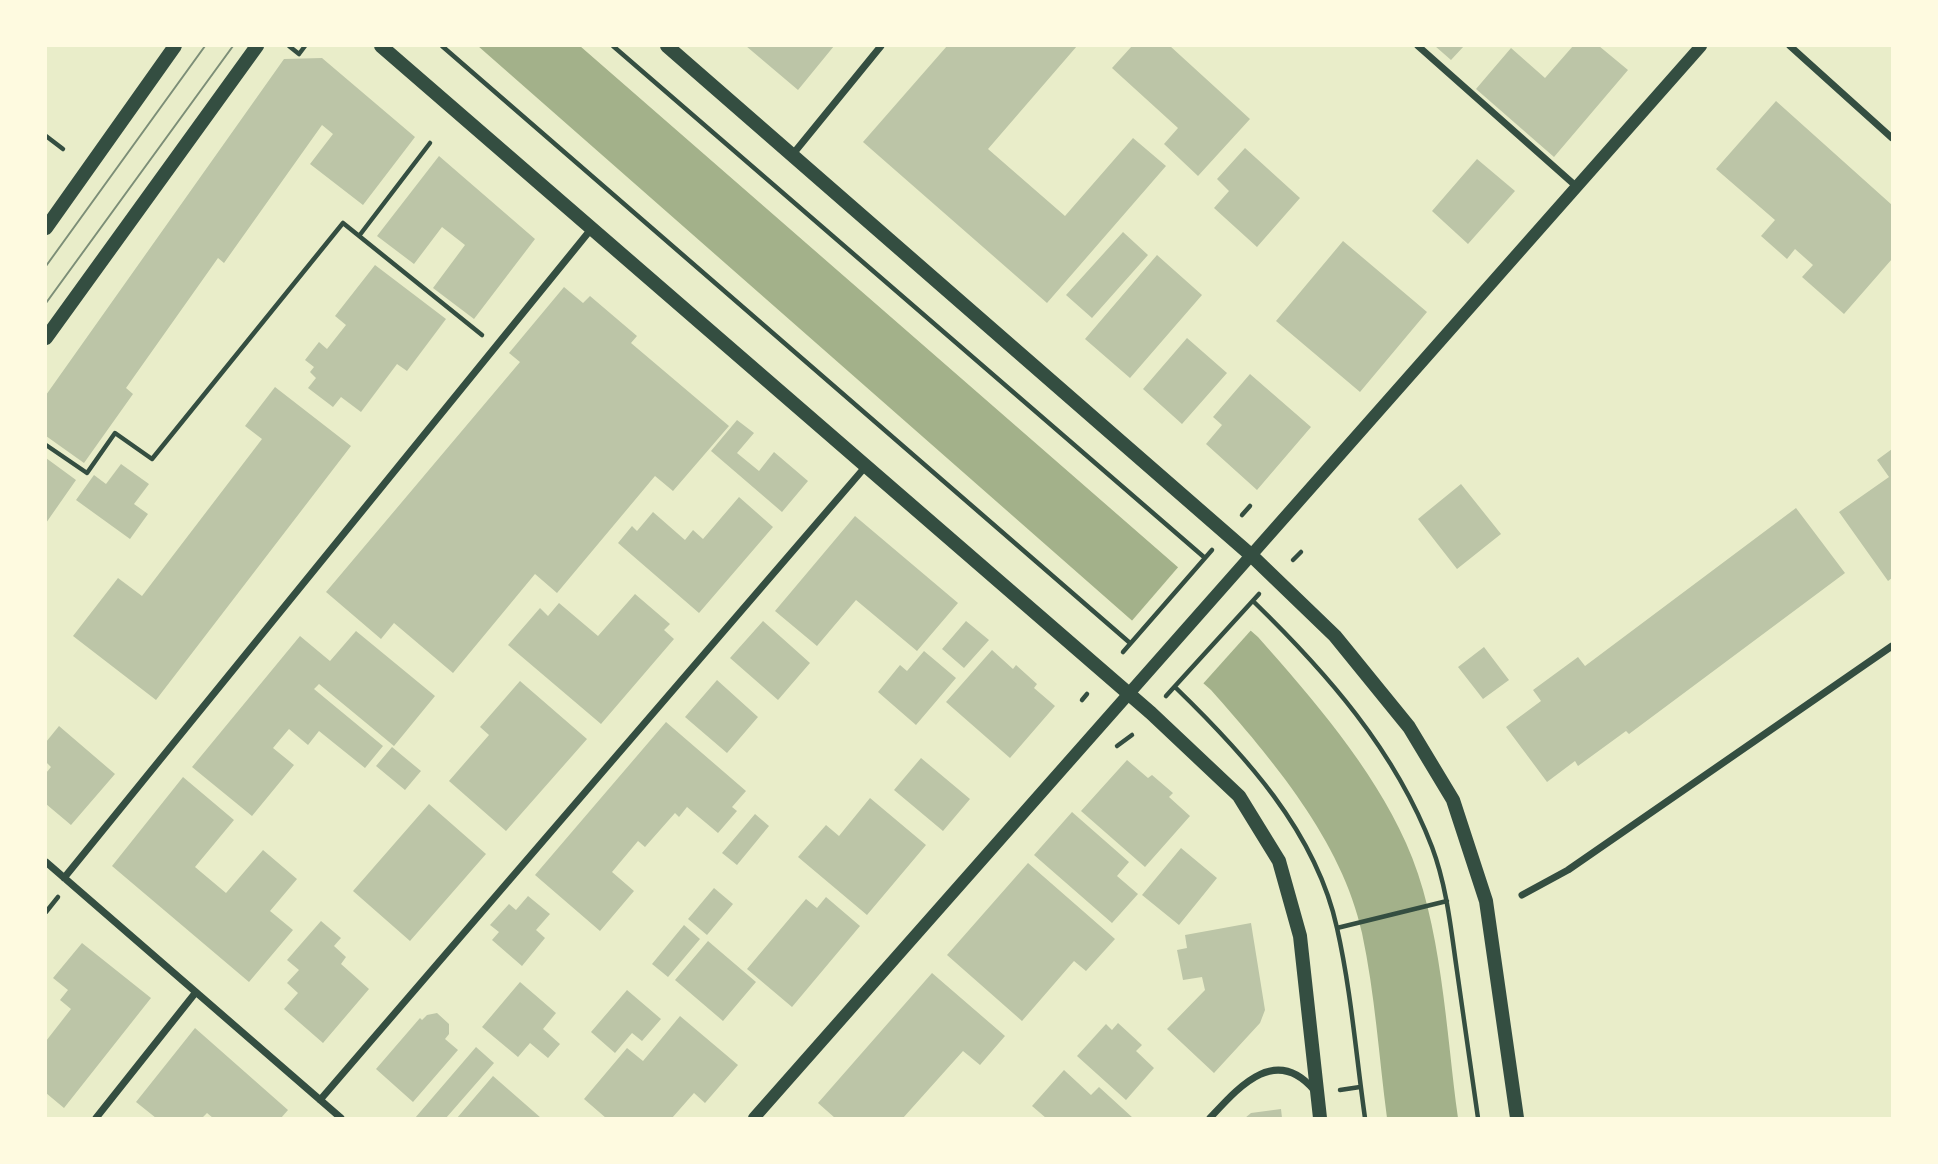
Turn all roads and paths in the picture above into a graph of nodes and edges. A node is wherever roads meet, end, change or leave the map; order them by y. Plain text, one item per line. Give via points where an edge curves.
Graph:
1 (175, 46) edge
2 (257, 46) edge
3 (289, 46) edge
4 (305, 46) edge
5 (381, 46) edge
6 (442, 46) edge
7 (613, 46) edge
8 (667, 46) edge
9 (881, 46) edge
10 (1418, 46) edge
11 (1701, 46) edge
12 (1790, 46) edge
13 (46, 136) edge
14 (1892, 138) edge
15 (430, 143) dead end
16 (63, 149) dead end
17 (793, 154) junction
18 (1577, 187) junction
19 (46, 228) edge
20 (592, 228) junction
21 (359, 236) junction
22 (46, 338) edge
23 (496, 347) junction
24 (46, 445) edge
25 (866, 466) junction
26 (1250, 506) dead end
27 (1239, 519) dead end
28 (1214, 547) dead end
29 (1301, 552) dead end
30 (1252, 556) junction
31 (1205, 558) junction
32 (1293, 560) dead end
33 (1263, 591) dead end
34 (1253, 601) junction
35 (1130, 643) junction
36 (1892, 646) edge
37 (1123, 652) dead end
38 (1087, 694) dead end
39 (1129, 694) junction
40 (1082, 700) dead end
41 (1163, 700) dead end
42 (1132, 734) dead end
43 (1117, 746) dead end
44 (46, 862) edge
45 (64, 878) junction
46 (1522, 895) dead end
47 (1447, 901) junction
48 (1337, 928) dead end
49 (196, 992) junction
50 (1317, 1094) junction
51 (320, 1100) junction
52 (96, 1118) edge
53 (341, 1118) edge
54 (754, 1118) edge
55 (1210, 1118) edge
56 (1320, 1118) edge
57 (1478, 1118) edge
58 (1517, 1118) edge

1 - 19 main road
2 - 22 main road
3 - 4 path via 299,54
5 - 20 main road
6 - 35 path
7 - 31 path
8 - 17 main road
9 - 17 street
10 - 18 street
11 - 18 street
12 - 14 street
13 - 16 path
15 - 21 path
17 - 30 main road
18 - 30 street
20 - 23 street
20 - 25 main road
21 - 23 path
21 - 24 path via 343,223 152,459 115,433 87,472
23 - 45 street
25 - 39 main road
25 - 51 street
26 - 27 path
28 - 31 path
29 - 32 path
30 - 39 street
30 - 58 main road via 1335,636 1409,727 1453,800 1486,901
31 - 35 path
33 - 34 path
34 - 41 path
34 - 47 path via 1311,657 1379,745 1407,790 1432,848
35 - 37 path
36 - 46 street via 1569,870
38 - 40 path
39 - 50 main road via 1239,796 1279,861 1300,936
39 - 54 street
42 - 43 path
44 - 45 street
45 - 49 street
47 - 48 path
47 - 57 path
49 - 51 street
49 - 52 street
50 - 55 street via 1292,1074 1267,1071 1242,1084
50 - 56 main road
51 - 53 street

